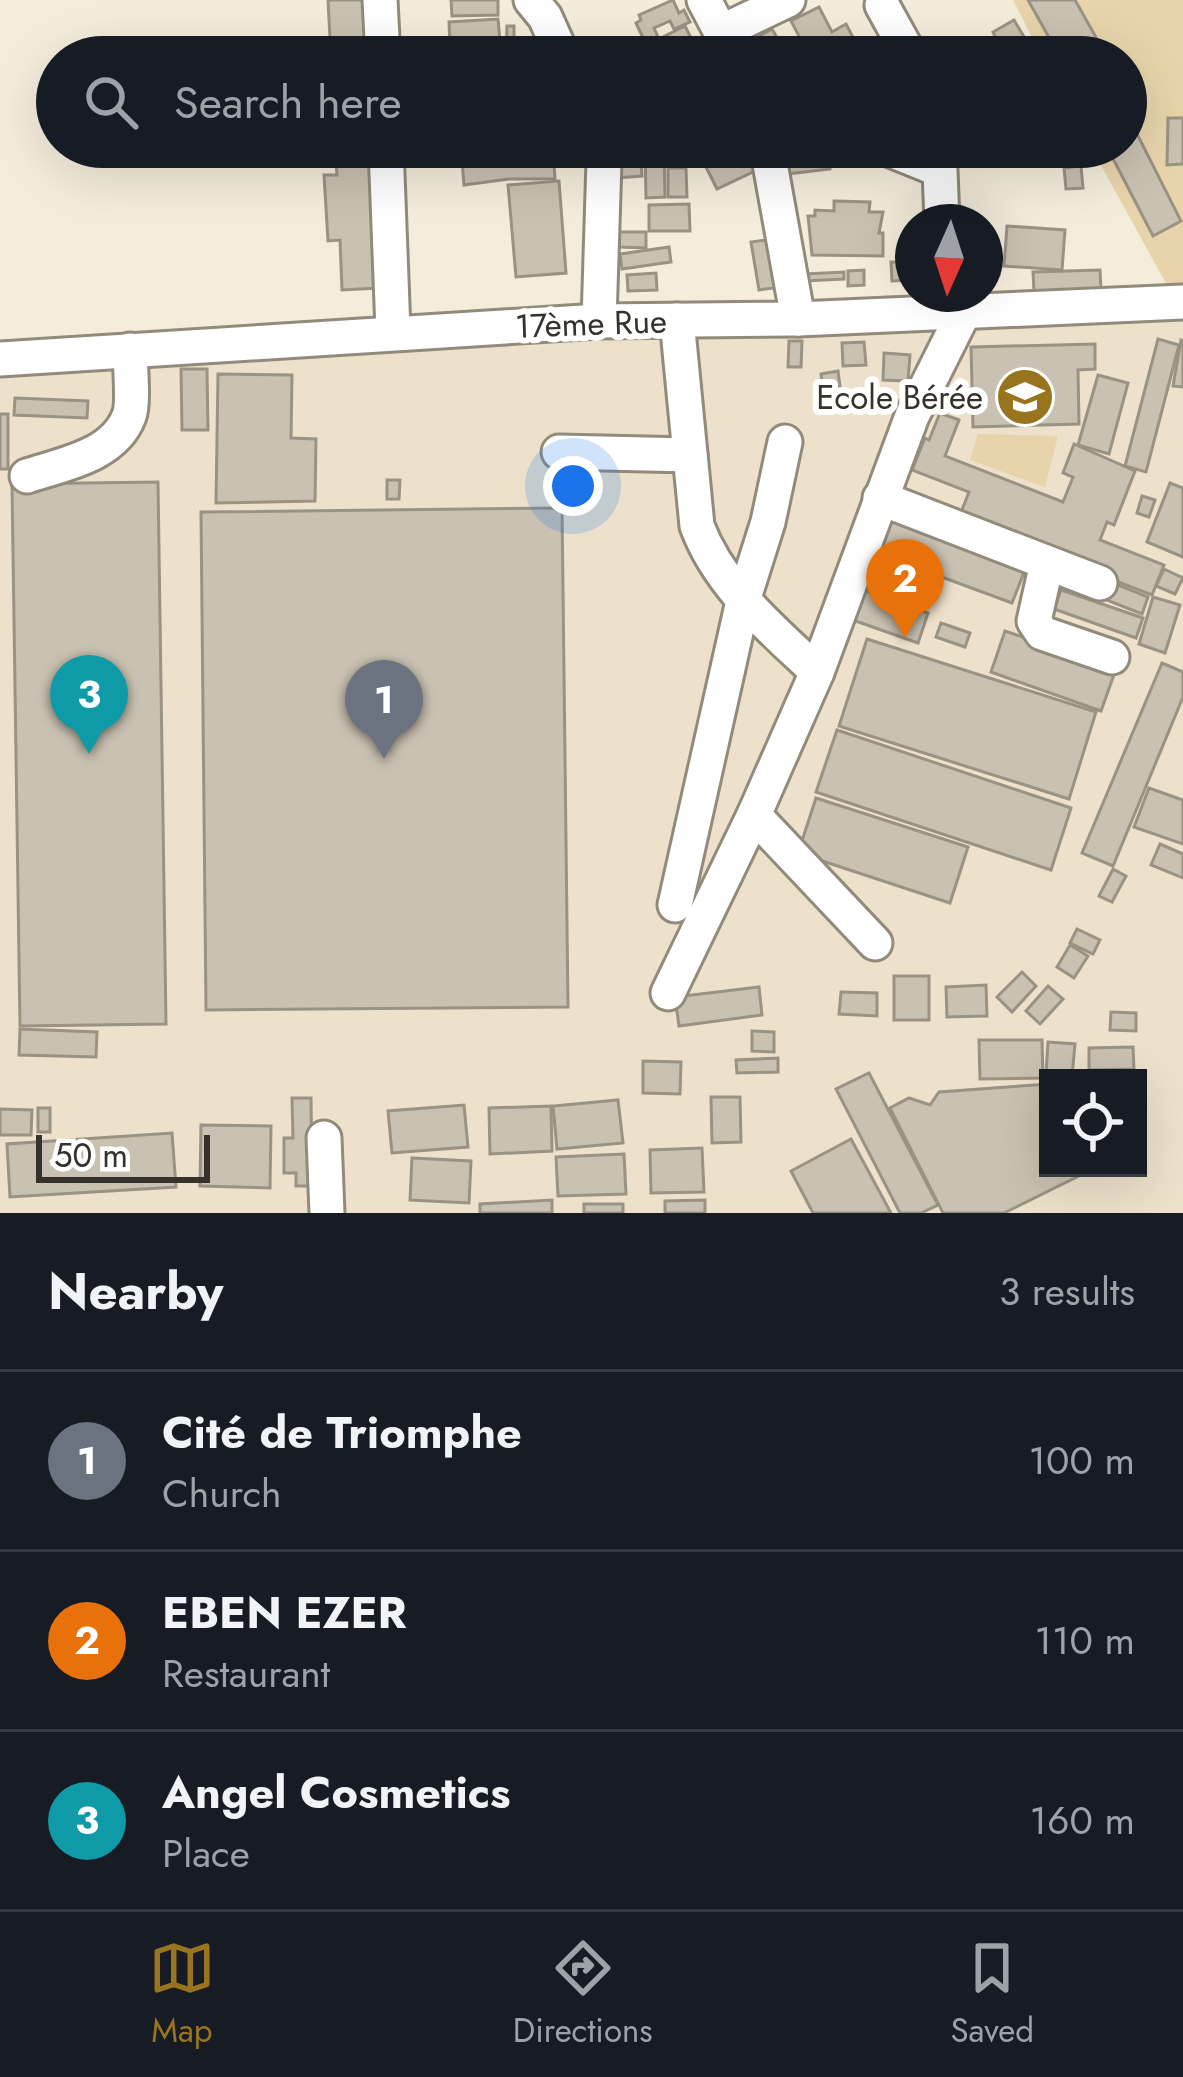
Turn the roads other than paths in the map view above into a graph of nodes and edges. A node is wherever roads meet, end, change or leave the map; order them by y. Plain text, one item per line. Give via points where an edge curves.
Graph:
1 (380, 0) edge
2 (531, 0) edge
3 (704, 0) edge
4 (788, 0) edge
5 (882, 5) dead end
6 (382, 36) edge
7 (554, 36) edge
8 (723, 36) edge
9 (738, 36) edge
10 (899, 36) edge
11 (387, 168) edge
12 (604, 168) edge
13 (771, 168) edge
14 (935, 168) edge
15 (941, 204) edge
16 (1183, 302) edge
17 (1003, 304) edge
18 (895, 310) edge
19 (949, 312) edge
20 (798, 319) junction
21 (676, 320) junction
22 (598, 321) junction
23 (393, 332) junction
24 (130, 350) junction
25 (0, 359) edge
26 (785, 442) dead end
27 (559, 452) dead end
28 (690, 455) junction
29 (27, 476) dead end
30 (880, 498) junction
31 (1047, 563) junction
32 (1100, 583) dead end
33 (742, 601) junction
34 (1112, 657) dead end
35 (817, 672) junction
36 (754, 815) junction
37 (675, 905) dead end
38 (875, 943) dead end
39 (668, 993) dead end
40 (324, 1138) dead end
41 (327, 1213) edge

1 - 6 street
2 - 7 street
3 - 8 street
4 - 9 street
5 - 10 street
11 - 23 street
12 - 22 street
13 - 20 street
14 - 15 street
16 - 17 street, 17ème Rue
18 - 20 street, 17ème Rue
19 - 30 street
20 - 21 street, 17ème Rue
21 - 22 street, 17ème Rue
21 - 28 street
22 - 23 street, 17ème Rue
23 - 24 street, 17ème Rue
24 - 25 street, 17ème Rue
24 - 29 street via 129,416 112,441
26 - 33 street
27 - 28 street
28 - 33 street via 697,526
30 - 31 street
30 - 35 street
31 - 32 street
31 - 34 street via 1034,622 1042,633
33 - 35 street
33 - 37 street
35 - 36 street
36 - 38 street
36 - 39 street
40 - 41 street

